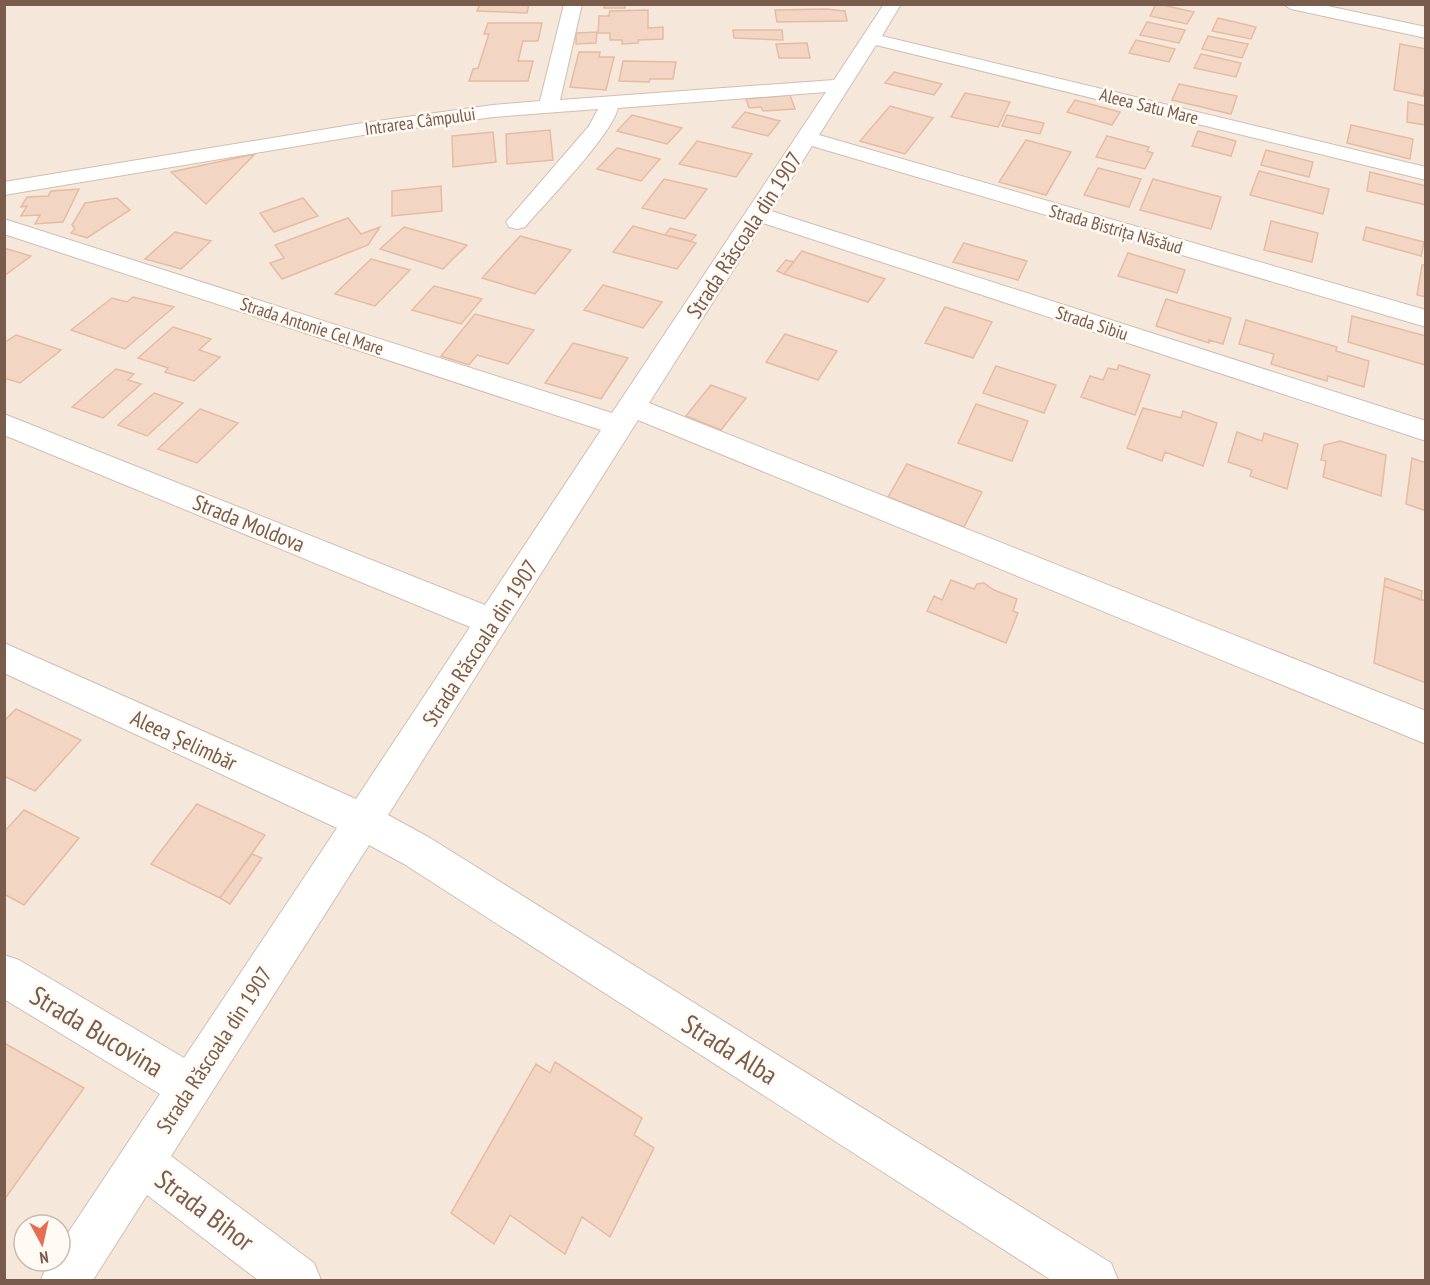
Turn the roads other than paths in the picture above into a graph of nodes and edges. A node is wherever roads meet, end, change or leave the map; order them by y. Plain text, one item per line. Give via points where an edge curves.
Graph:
1 (573, 4) edge
2 (893, 4) edge
3 (1291, 4) edge
4 (1425, 33) edge
5 (872, 39) junction
6 (840, 85) junction
7 (610, 102) junction
8 (549, 106) junction
9 (807, 138) junction
10 (1425, 174) edge
11 (4, 189) edge
12 (758, 214) junction
13 (517, 222) dead end
14 (4, 226) edge
15 (1425, 319) edge
16 (626, 416) junction
17 (4, 424) edge
18 (1425, 431) edge
19 (493, 622) junction
20 (4, 657) edge
21 (1425, 729) edge
22 (364, 822) junction
23 (4, 975) edge
24 (190, 1087) junction
25 (141, 1162) junction
26 (65, 1281) edge
27 (297, 1281) edge
28 (1094, 1281) edge

1 - 8 street
2 - 5 street, Strada Răscoala din 1907
3 - 4 street
5 - 6 street, Strada Răscoala din 1907
5 - 10 street, Aleea Satu Mare
6 - 7 street, Intrarea Câmpului
6 - 9 street, Strada Răscoala din 1907
7 - 8 street, Intrarea Câmpului
7 - 13 street via 596,130
8 - 11 street, Intrarea Câmpului via 363,129
9 - 12 street, Strada Răscoala din 1907
9 - 15 street, Strada Bistrița Năsăud
12 - 16 street, Strada Răscoala din 1907
12 - 18 street, Strada Sibiu
14 - 16 street, Strada Antonie Cel Mare
16 - 19 street, Strada Răscoala din 1907
16 - 21 street, Strada Antonie Cel Mare
17 - 19 street, Strada Moldova
19 - 22 street, Strada Răscoala din 1907
20 - 22 street, Aleea Șelimbăr
22 - 24 street, Strada Răscoala din 1907
22 - 28 street, Strada Alba via 427,857
23 - 24 street, Strada Bucovina
24 - 25 street, Strada Răscoala din 1907
25 - 26 street, Strada Răscoala din 1907
25 - 27 street, Strada Bihor

